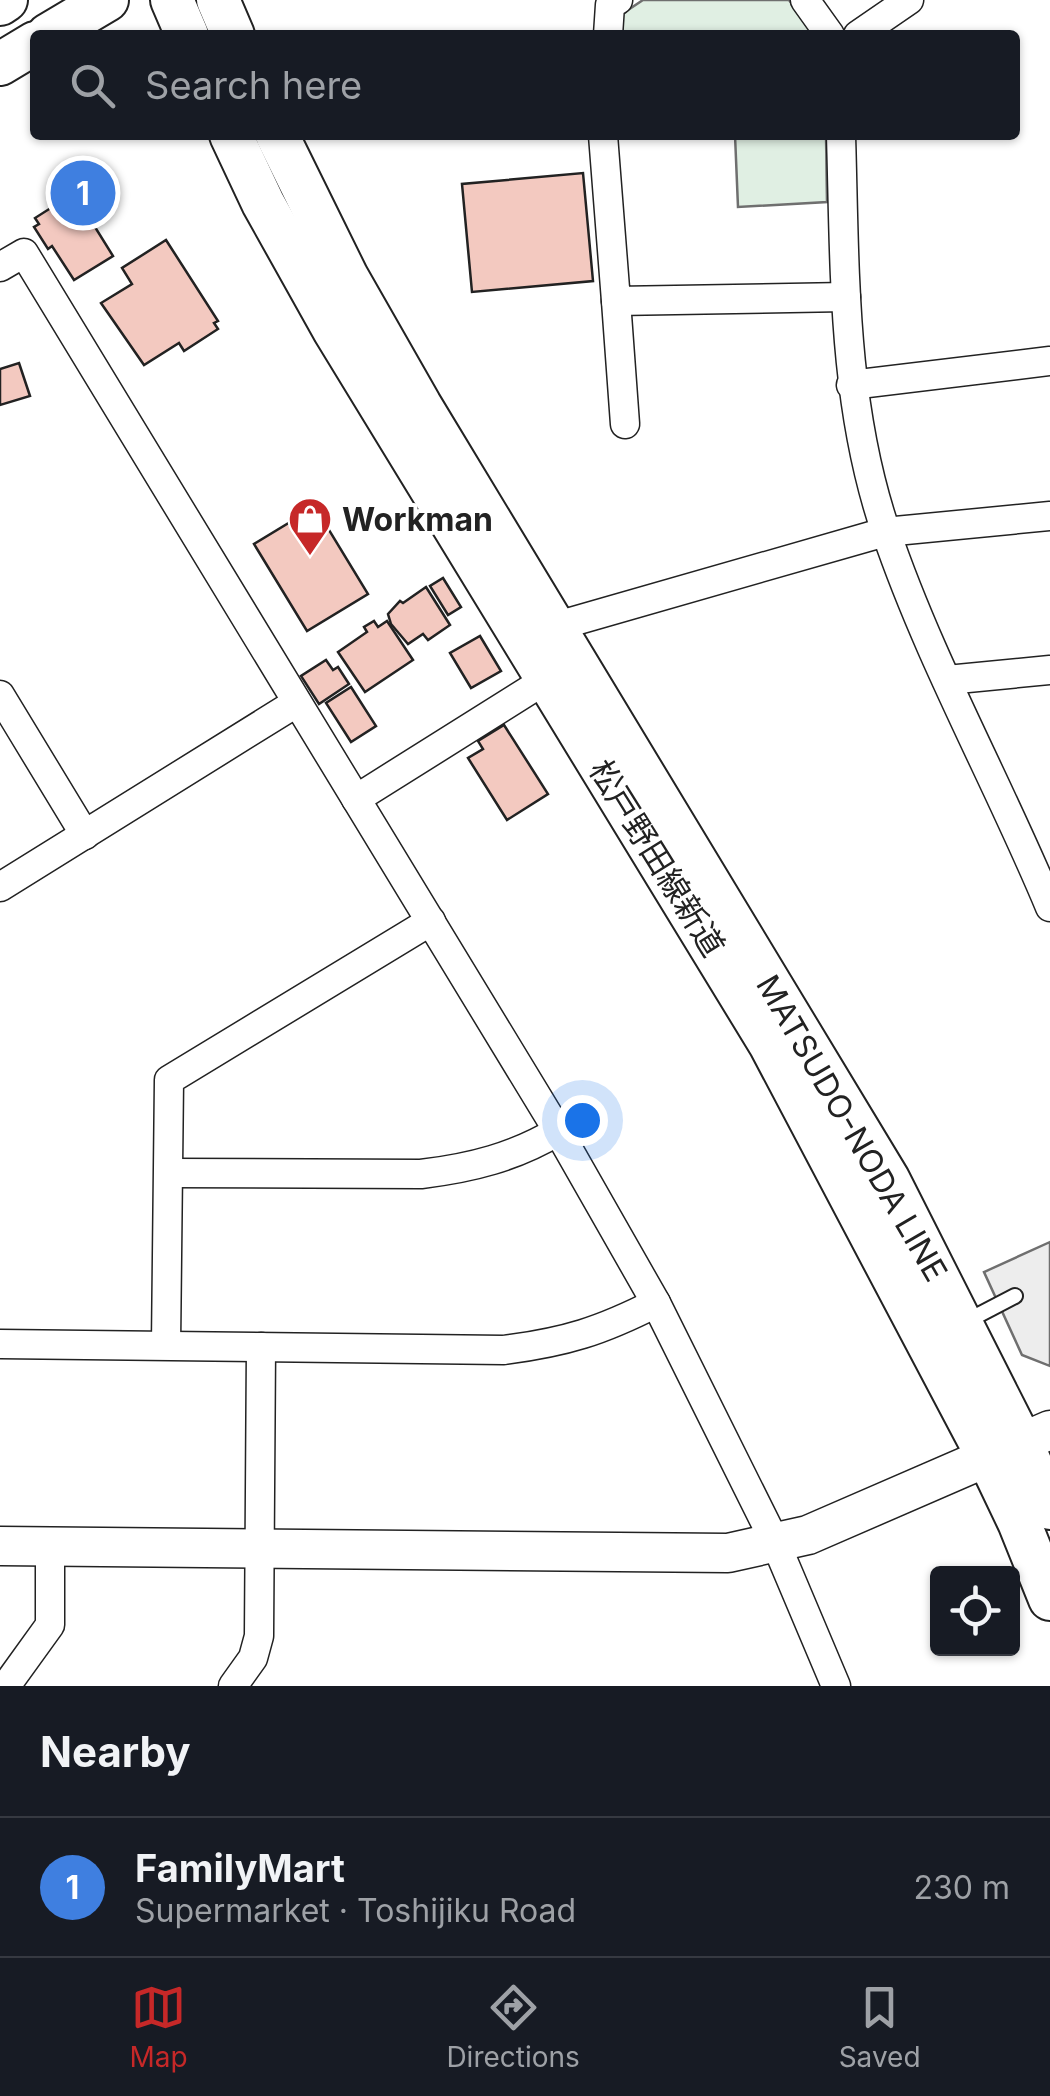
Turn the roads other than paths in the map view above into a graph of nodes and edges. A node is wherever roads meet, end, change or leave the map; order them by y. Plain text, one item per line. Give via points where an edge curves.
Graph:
1 (107, 0) edge
2 (172, 0) edge
3 (218, 0) edge
4 (618, 0) edge
5 (805, 0) edge
6 (910, 0) edge
7 (56, 30) edge
8 (185, 30) edge
9 (230, 30) edge
10 (608, 30) edge
11 (826, 30) edge
12 (865, 30) edge
13 (30, 46) edge
14 (0, 64) edge
15 (232, 140) edge
16 (280, 140) edge
17 (602, 140) edge
18 (841, 140) edge
19 (0, 267) edge
20 (846, 297) junction
21 (616, 301) junction
22 (1050, 360) edge
23 (851, 385) junction
24 (625, 424) dead end
25 (1050, 516) edge
26 (886, 532) junction
27 (557, 626) junction
28 (1050, 670) edge
29 (547, 679) junction
30 (946, 680) junction
31 (0, 695) edge
32 (296, 702) junction
33 (356, 799) junction
34 (85, 834) junction
35 (1043, 872) edge
36 (0, 887) edge
37 (1050, 908) edge
38 (431, 921) junction
39 (558, 1131) junction
40 (169, 1172) junction
41 (1015, 1296) dead end
42 (656, 1303) junction
43 (962, 1324) junction
44 (0, 1344) edge
45 (166, 1345) junction
46 (260, 1347) junction
47 (1020, 1443) edge
48 (1050, 1508) edge
49 (776, 1544) junction
50 (0, 1546) edge
51 (50, 1547) junction
52 (260, 1549) junction
53 (1050, 1599) edge
54 (6, 1686) edge
55 (233, 1686) edge
56 (836, 1686) edge

1 - 7 main road
2 - 8 main road
3 - 9 main road
4 - 10 street via 610,5
5 - 11 street
6 - 12 street
13 - 14 main road
15 - 29 main road, 松戸野田線新道 via 334,330
16 - 27 main road, MATSUDO-NODA LINE via 377,331
17 - 21 street
18 - 20 street
19 - 32 street via 24,253
20 - 21 street
20 - 23 street
21 - 24 street
22 - 23 street
23 - 26 street
25 - 26 street
26 - 27 street
26 - 30 street
27 - 43 main road, MATSUDO-NODA LINE via 888,1178
28 - 30 street
29 - 33 street
29 - 47 main road, 松戸野田線新道
30 - 35 street
31 - 34 street
32 - 33 street
32 - 34 street
33 - 38 street
34 - 36 street
35 - 37 street
38 - 39 street
38 - 40 street via 169,1080
39 - 40 street via 480,1165 422,1174
39 - 42 street
40 - 45 street
41 - 43 lane
42 - 46 street via 608,1328 504,1350
42 - 49 street
43 - 47 main road, MATSUDO-NODA LINE
44 - 45 street
45 - 46 street
46 - 52 street
47 - 48 main road, MATSUDO-NODA LINE
47 - 49 street
47 - 53 main road, 松戸野田線新道 via 1019,1522
49 - 52 street via 680,1555
49 - 56 street
50 - 51 street
51 - 52 street
51 - 54 street via 50,1625
52 - 55 street via 259,1636

